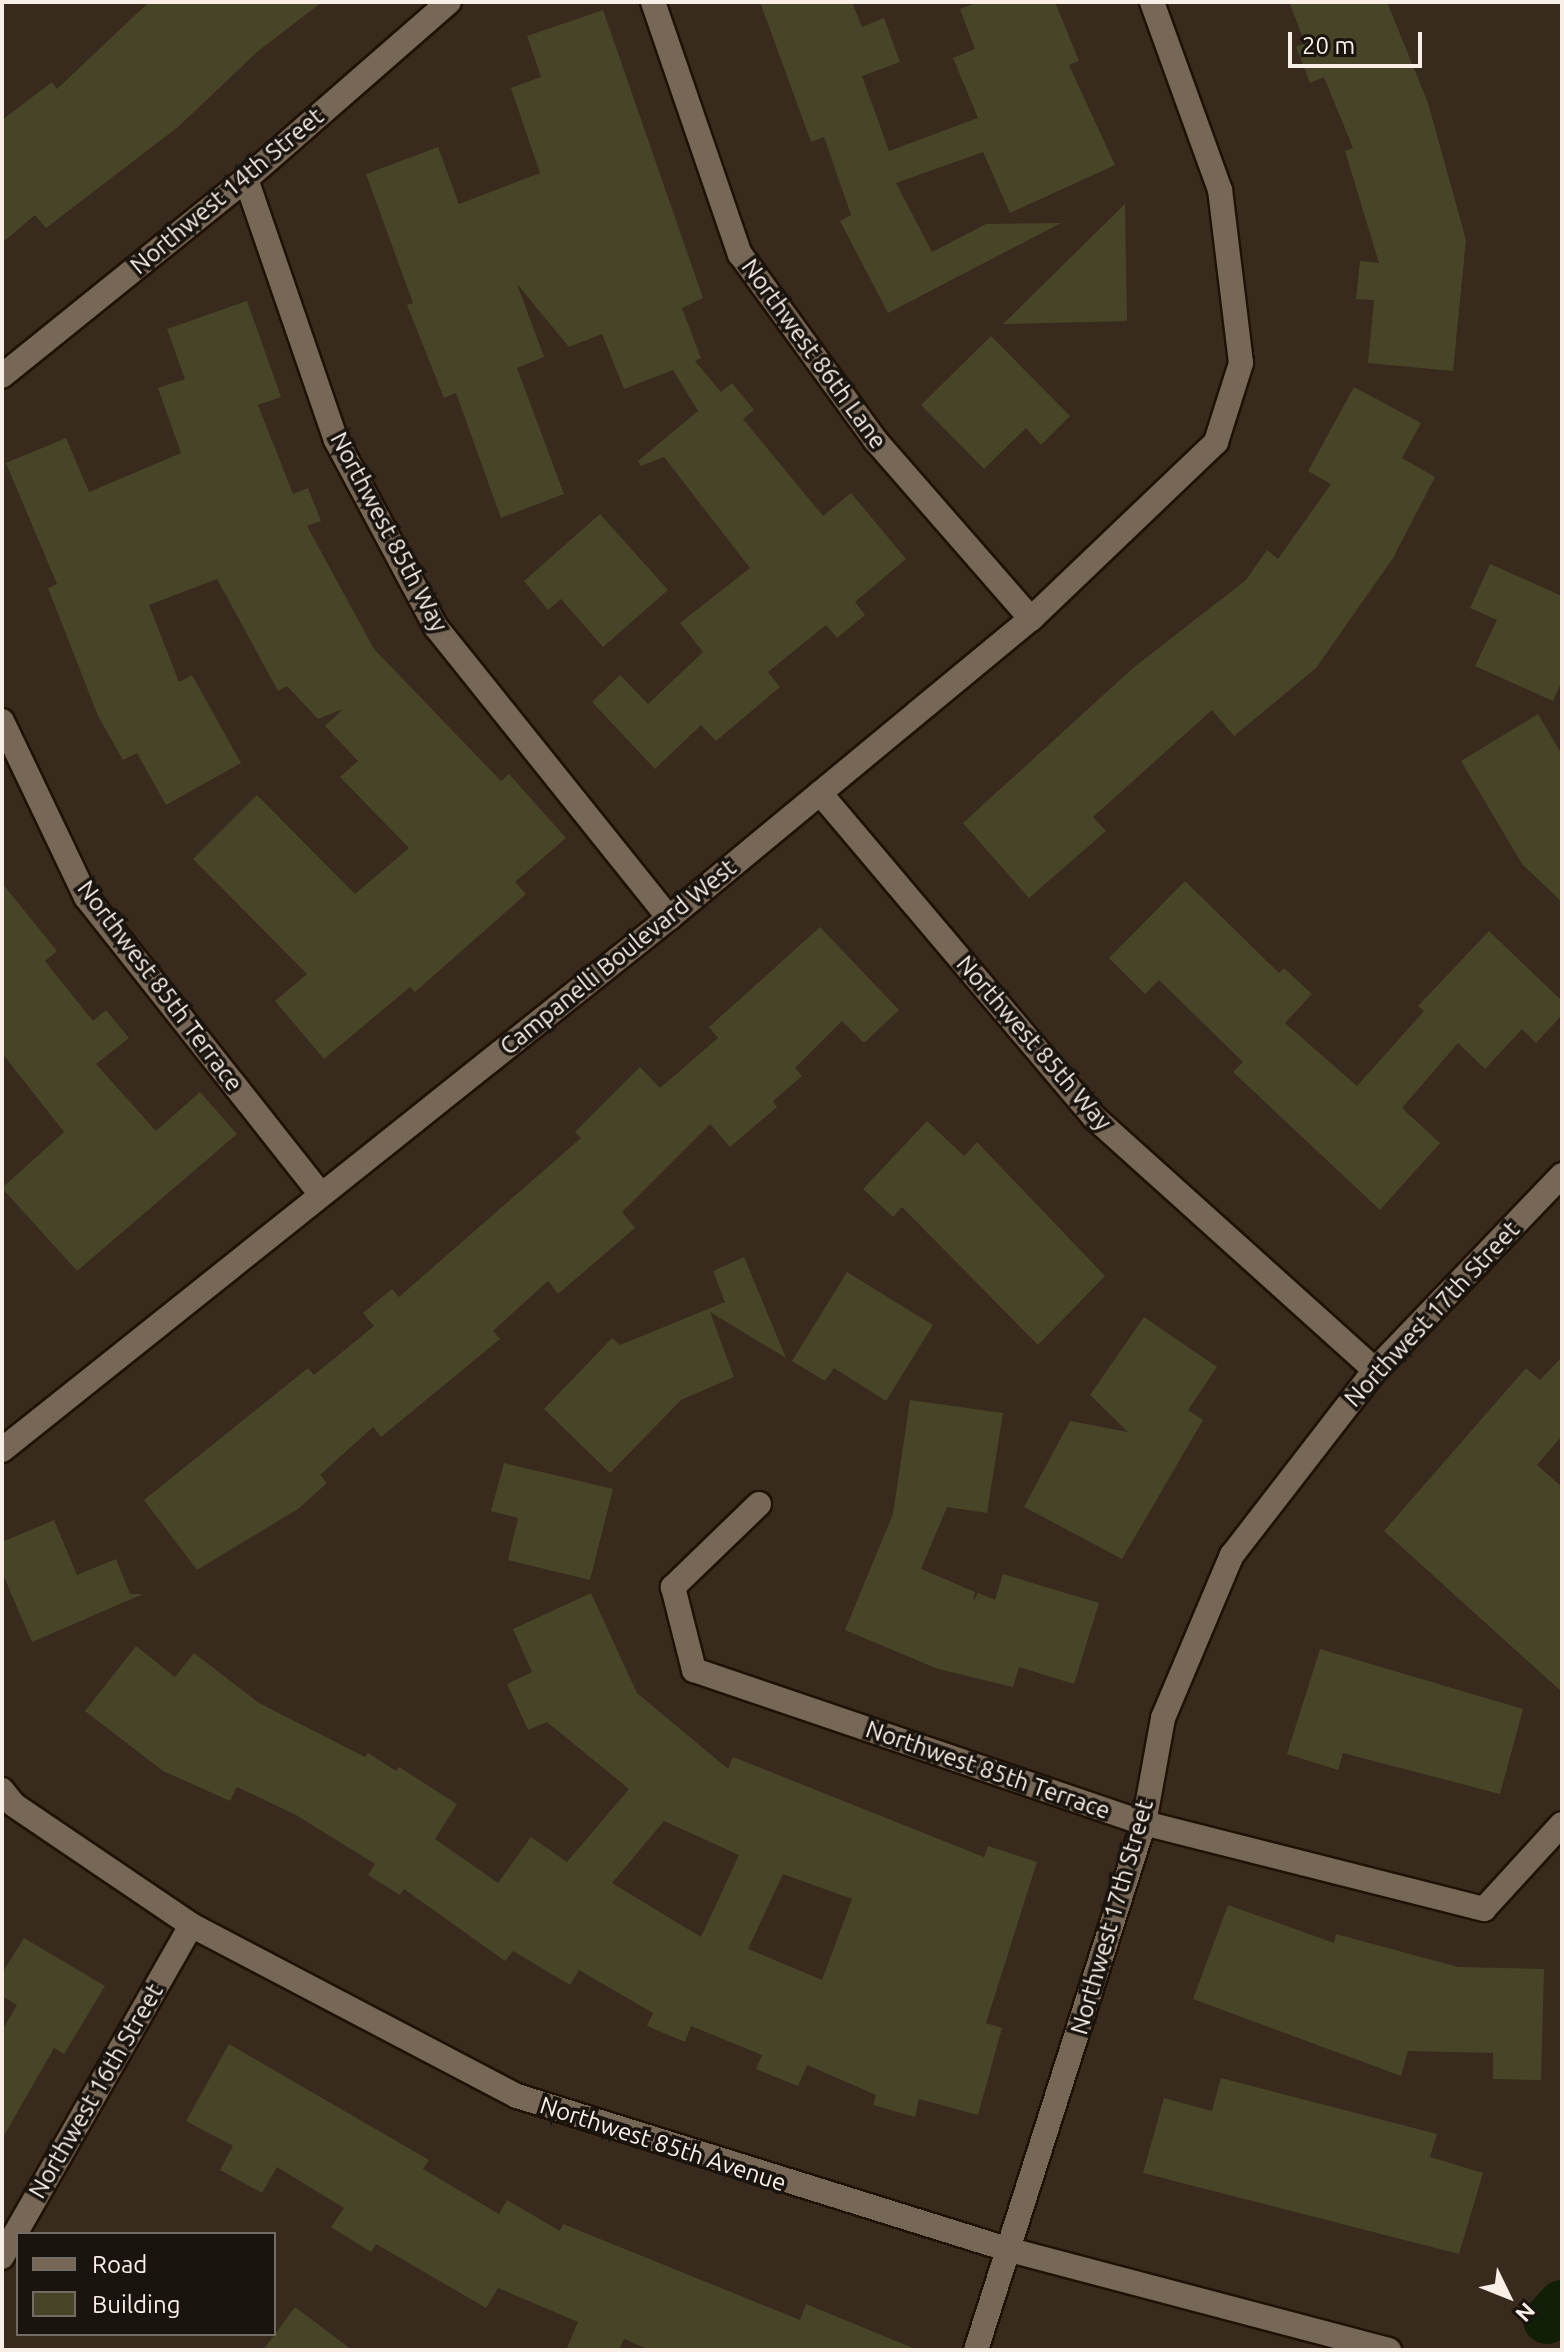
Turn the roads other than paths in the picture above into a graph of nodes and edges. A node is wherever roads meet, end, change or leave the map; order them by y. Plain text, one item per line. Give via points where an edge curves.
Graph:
1 (449, 2) edge
2 (653, 2) edge
3 (1152, 2) edge
4 (246, 179) junction
5 (2, 376) edge
6 (1031, 619) junction
7 (2, 721) edge
8 (820, 793) junction
9 (669, 918) junction
10 (1562, 1175) edge
11 (320, 1193) junction
12 (1375, 1370) junction
13 (2, 1450) edge
14 (759, 1504) dead end
15 (2, 1790) edge
16 (1144, 1823) junction
17 (1562, 1824) edge
18 (191, 1925) junction
19 (16, 2232) edge
20 (16, 2232) edge
21 (1010, 2250) junction
22 (2, 2257) edge
23 (976, 2350) edge
24 (1389, 2350) edge

1 - 4 street, Northwest 14th Street
2 - 6 street, Northwest 86th Lane via 740,254 875,440
3 - 6 street, Campanelli Boulevard West via 1220,190 1241,363 1216,442
4 - 5 street, Northwest 14th Street
4 - 9 street, Northwest 85th Way via 336,440 436,627
6 - 8 street, Campanelli Boulevard West
7 - 11 street, Northwest 85th Terrace via 86,897
8 - 9 street, Campanelli Boulevard West
8 - 12 street, Northwest 85th Way via 1095,1118
9 - 11 street, Campanelli Boulevard West
10 - 12 street, Northwest 17th Street
11 - 13 street, Campanelli Boulevard West
12 - 16 street, Northwest 17th Street via 1232,1555 1163,1718
14 - 16 street, Northwest 85th Terrace via 673,1587 694,1670
15 - 18 street, Northwest 85th Avenue via 14,1805
16 - 17 street, Northwest 85th Terrace via 1484,1909
16 - 21 street, Northwest 17th Street
18 - 20 street, Northwest 16th Street
18 - 21 street, Northwest 85th Avenue via 517,2096
19 - 22 street, Northwest 16th Street
21 - 23 street, Northwest 17th Street
21 - 24 street, Northwest 85th Avenue

